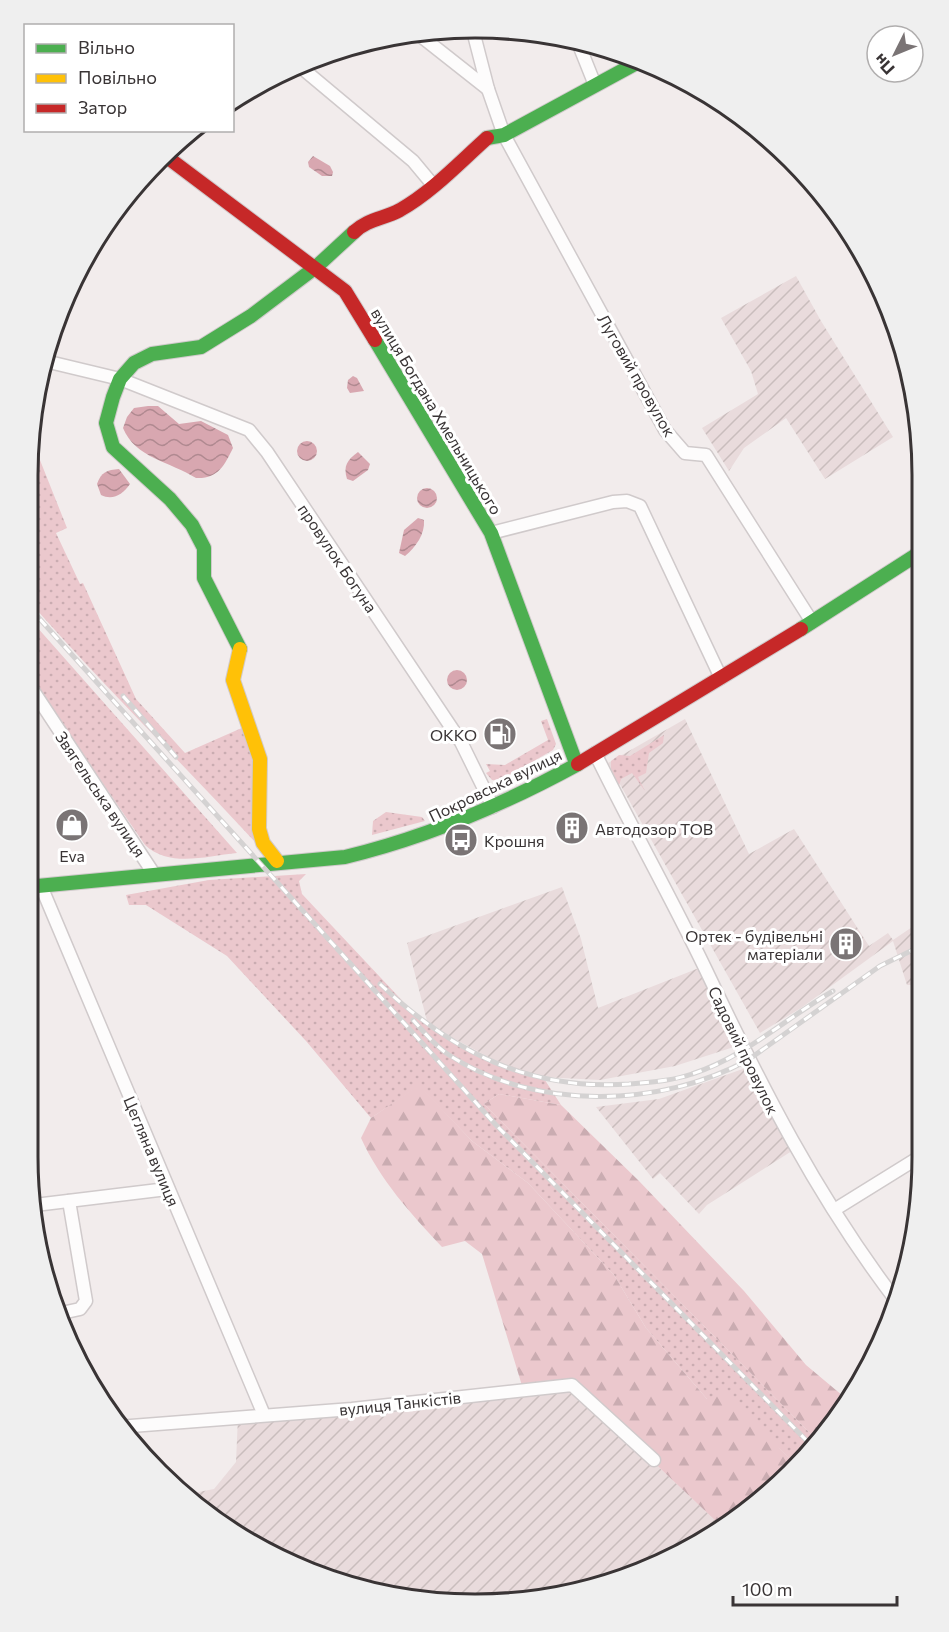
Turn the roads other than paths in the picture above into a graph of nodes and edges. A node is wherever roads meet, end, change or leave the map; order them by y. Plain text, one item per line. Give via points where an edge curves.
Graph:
1 (475, 38) edge
2 (426, 40) edge
3 (582, 51) edge
4 (630, 66) edge
5 (306, 72) edge
6 (595, 85) junction
7 (488, 89) junction
8 (504, 135) junction
9 (171, 160) edge
10 (433, 185) junction
11 (316, 267) junction
12 (52, 363) edge
13 (120, 379) junction
14 (491, 533) junction
15 (912, 558) edge
16 (812, 622) junction
17 (721, 678) junction
18 (37, 697) edge
19 (595, 753) junction
20 (576, 763) junction
21 (494, 807) junction
22 (277, 861) junction
23 (154, 874) junction
24 (37, 886) edge
25 (37, 893) edge
26 (912, 1162) edge
27 (167, 1189) junction
28 (69, 1201) junction
29 (40, 1204) edge
30 (834, 1210) junction
31 (890, 1292) edge
32 (66, 1312) edge
33 (264, 1415) junction
34 (130, 1426) edge
35 (654, 1460) dead end

1 - 7 street
2 - 7 street
3 - 6 street
4 - 6 main road
5 - 10 street via 412,161
6 - 8 main road
7 - 8 street
8 - 10 main road via 487,138
8 - 16 street, Луговий провулок via 665,430 685,453 706,455
9 - 11 main road, вулиця Богдана Хмельницького
10 - 11 main road via 399,210 365,222
11 - 13 main road via 251,316 201,347 152,354 134,363
11 - 14 main road, вулиця Богдана Хмельницького via 345,291
12 - 13 street, провулок Богуна
13 - 21 street, провулок Богуна via 249,430 461,742
13 - 22 main road via 106,423 112,447 192,525 204,548 204,578 240,648 233,680 260,759 259,830 263,843
14 - 17 street via 613,502 627,501 640,506
14 - 20 main road, вулиця Богдана Хмельницького
15 - 16 main road, Покровська вулиця
16 - 17 main road, Покровська вулиця
17 - 19 main road, Покровська вулиця
18 - 23 street, Звягельська вулиця
19 - 20 main road, Покровська вулиця
19 - 30 street, Садовий провулок via 754,1073
20 - 21 main road, Покровська вулиця
21 - 22 main road, Покровська вулиця via 387,849 345,857
22 - 23 main road, Покровська вулиця
23 - 24 main road, Покровська вулиця
25 - 27 street, Цегляна вулиця
26 - 30 street
27 - 28 street
27 - 33 street, Цегляна вулиця
28 - 29 street
28 - 32 street via 86,1301 80,1309
30 - 31 street, Садовий провулок
33 - 34 street, вулиця Танкістів
33 - 35 street, вулиця Танкістів via 572,1385

